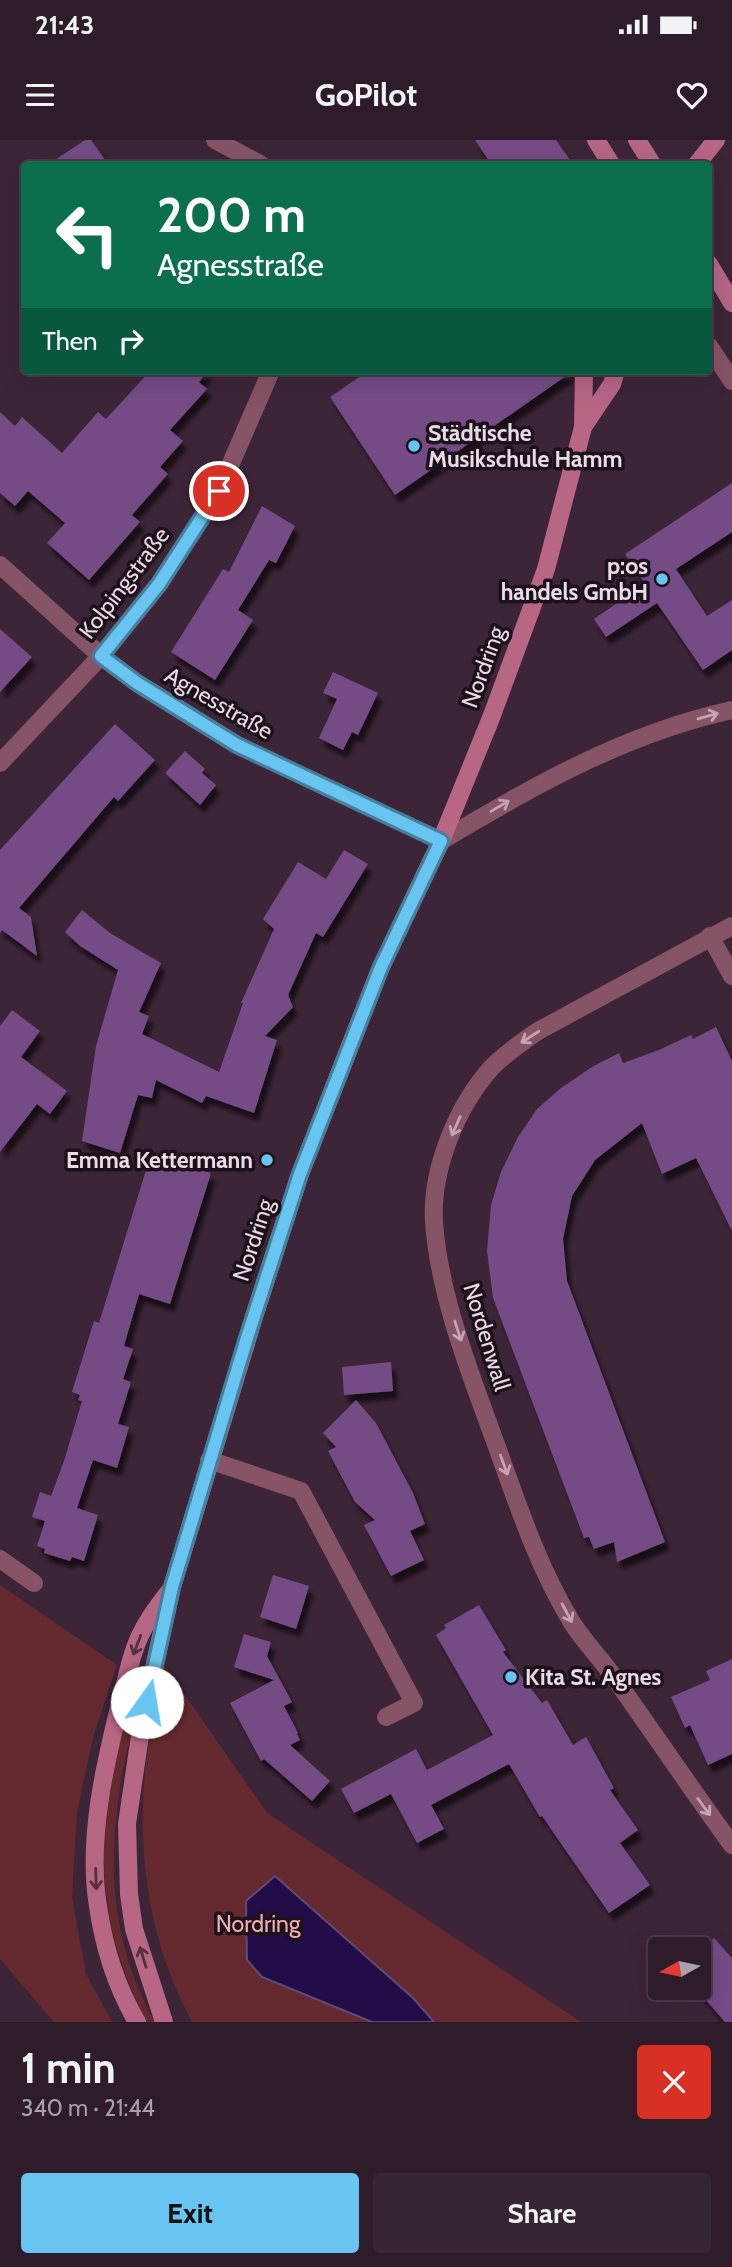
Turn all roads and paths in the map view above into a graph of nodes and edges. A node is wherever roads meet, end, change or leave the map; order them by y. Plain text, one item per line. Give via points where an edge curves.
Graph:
1 (215, 140) edge
2 (596, 140) edge
3 (637, 140) edge
4 (716, 140) edge
5 (650, 156) edge
6 (254, 161) edge
7 (609, 161) edge
8 (699, 161) edge
9 (712, 269) edge
10 (732, 303) edge
11 (712, 351) edge
12 (269, 375) edge
13 (584, 375) edge
14 (615, 375) edge
15 (732, 381) edge
16 (583, 427) junction
17 (0, 565) edge
18 (101, 656) junction
19 (732, 710) edge
20 (0, 763) edge
21 (441, 841) junction
22 (732, 926) edge
23 (710, 936) junction
24 (732, 976) edge
25 (209, 1460) junction
26 (0, 1559) edge
27 (34, 1583) dead end
28 (172, 1587) junction
29 (386, 1717) dead end
30 (732, 1844) edge
31 (137, 2022) edge
32 (164, 2022) edge

1 - 6 street
2 - 7 main road
3 - 5 main road
4 - 8 main road
9 - 10 main road
11 - 15 street
12 - 18 street, Kolpingstraße via 219,491 159,584
13 - 16 main road, Nordring
14 - 16 main road, Nordring
16 - 21 main road, Nordring via 546,569
17 - 18 street, Agnesstraße
18 - 20 street, Kolpingstraße
18 - 21 street, Agnesstraße via 237,745
21 -> 19 street via 611,748
21 - 25 main road, Nordring via 381,967 300,1174
22 - 23 street, Nordenwall
23 - 24 street
23 -> 30 street, Nordenwall via 512,1048 492,1068 471,1095 442,1160 434,1222 447,1298 535,1553 572,1623
25 - 28 main road, Nordring
25 - 29 street via 301,1491 414,1703
26 - 27 street
28 -> 31 main road, Nordring via 135,1648 110,1743 99,1811 97,1904 120,1992
32 -> 28 main road, Nordring via 134,1929 127,1824 142,1722

